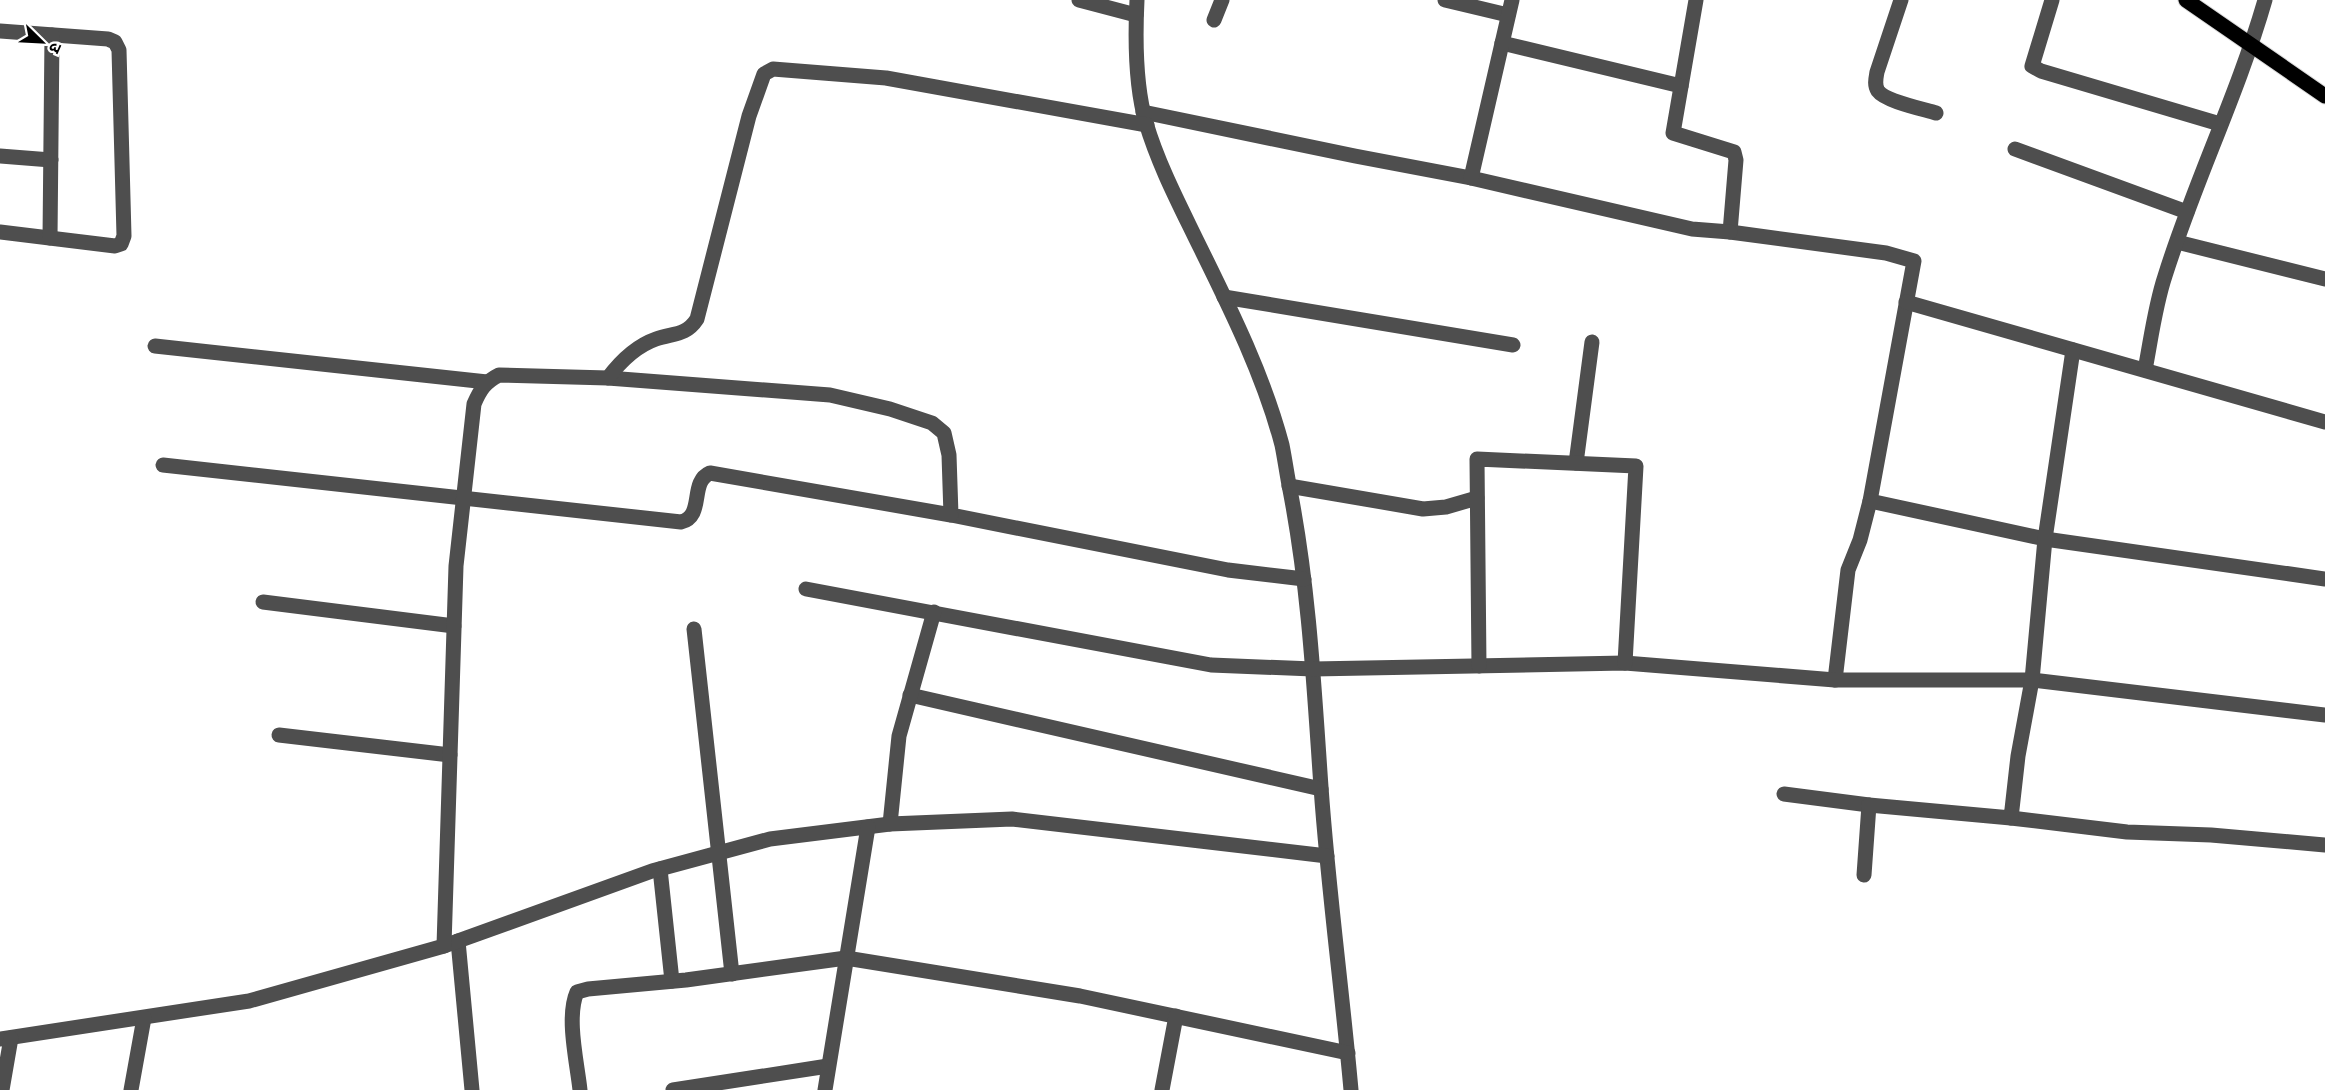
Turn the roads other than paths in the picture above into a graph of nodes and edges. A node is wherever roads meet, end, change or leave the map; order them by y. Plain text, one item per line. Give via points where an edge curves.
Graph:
1 (1079, 0) edge
2 (1222, 0) edge
3 (1445, 0) edge
4 (1696, 0) edge
5 (1902, 0) edge
6 (2052, 0) edge
7 (2186, 0) edge
8 (2265, 0) edge
9 (1510, 7) edge
10 (1137, 8) edge
11 (1214, 20) dead end
12 (0, 31) edge
13 (52, 35) junction
14 (1502, 43) junction
15 (2252, 44) junction
16 (1681, 86) junction
17 (2325, 96) edge
18 (1936, 113) dead end
19 (1145, 118) junction
20 (2220, 124) junction
21 (2015, 149) dead end
22 (0, 156) edge
23 (51, 160) junction
24 (1471, 178) junction
25 (2187, 212) junction
26 (0, 232) edge
27 (1730, 232) junction
28 (50, 238) junction
29 (2177, 242) junction
30 (2325, 279) edge
31 (1224, 297) junction
32 (1906, 302) junction
33 (1592, 342) dead end
34 (1513, 345) dead end
35 (155, 346) dead end
36 (2073, 350) junction
37 (2145, 370) junction
38 (608, 378) junction
39 (487, 382) junction
40 (2325, 422) edge
41 (1576, 463) junction
42 (163, 465) dead end
43 (1289, 486) junction
44 (463, 498) junction
45 (1477, 498) junction
46 (1870, 501) junction
47 (951, 515) junction
48 (2045, 539) junction
49 (1304, 579) junction
50 (2325, 579) edge
51 (806, 589) dead end
52 (263, 602) dead end
53 (934, 612) junction
54 (454, 626) junction
55 (694, 629) dead end
56 (1625, 663) junction
57 (1479, 666) junction
58 (1313, 669) junction
59 (1835, 680) junction
60 (2032, 681) junction
61 (910, 695) junction
62 (2325, 715) edge
63 (279, 735) dead end
64 (450, 755) junction
65 (1321, 789) junction
66 (1784, 794) dead end
67 (1869, 805) junction
68 (2011, 818) junction
69 (890, 824) junction
70 (868, 827) junction
71 (2325, 844) edge
72 (719, 853) junction
73 (1327, 856) junction
74 (660, 869) junction
75 (1864, 875) dead end
76 (451, 943) junction
77 (846, 958) junction
78 (732, 974) junction
79 (672, 981) junction
80 (1176, 1016) junction
81 (144, 1018) junction
82 (5, 1039) edge
83 (1348, 1053) junction
84 (828, 1066) junction
85 (829, 1089) edge
86 (2, 1090) edge
87 (131, 1090) edge
88 (472, 1090) edge
89 (580, 1090) edge
90 (673, 1090) edge
91 (1162, 1090) edge
92 (1351, 1090) edge

1 - 10 street
2 - 11 street
3 - 9 street
4 - 16 street
5 - 18 street via 1875,84 1887,97
6 - 20 street via 2032,66
7 - 15 main road
8 - 15 street
9 - 14 street
10 - 19 street via 1137,51
12 - 13 street
13 - 23 street
13 - 28 street via 108,39 119,50 124,236 121,244 115,246
14 - 16 street
14 - 24 street
15 - 17 main road
15 - 20 street
16 - 27 street via 1673,133 1734,152
19 - 24 street
19 - 31 street via 1167,182
19 - 38 street via 886,78 773,69 764,74 749,116 697,319 683,333 655,339 641,347
20 - 25 street
21 - 25 street
22 - 23 street
23 - 28 street
24 - 27 street via 1692,229
25 - 29 street
26 - 28 street
27 - 32 street via 1912,260
29 - 30 street
29 - 37 street via 2164,278
31 - 34 street
31 - 43 street via 1272,413
32 - 36 street
32 - 46 street
33 - 41 street
35 - 39 street
36 - 37 street
36 - 48 street
37 - 40 street
38 - 39 street via 499,375
38 - 47 street via 830,395 932,423 944,433 949,455
39 - 44 street via 474,404
41 - 45 street via 1477,459
41 - 56 street via 1636,466
42 - 44 street
43 - 45 street via 1423,509
43 - 49 street
44 - 47 street via 681,522 694,515 700,482 710,472
44 - 54 street
45 - 57 street
46 - 48 street
46 - 59 street via 1848,570
47 - 49 street via 1228,570
48 - 50 street
48 - 60 street
49 - 58 street
51 - 53 street
52 - 54 street
53 - 58 street via 1211,665
53 - 61 street
54 - 64 street
55 - 72 street
56 - 57 street
56 - 59 street
57 - 58 street
58 - 65 street
59 - 60 street
60 - 62 street
60 - 68 street
61 - 65 street
61 - 69 street via 899,736
63 - 64 street
64 - 76 street
65 - 73 street
66 - 67 street
67 - 68 street
67 - 75 street
68 - 71 street via 2127,832
69 - 70 street
69 - 73 street via 1012,819
70 - 72 street via 770,839
70 - 77 street
72 - 74 street
72 - 78 street
73 - 83 street
74 - 76 street
74 - 79 street
76 - 81 street via 249,1001
76 - 88 street
77 - 78 street
77 - 80 street via 1080,996
77 - 84 street
78 - 79 street
79 - 89 street via 577,992 572,1015
80 - 83 street
80 - 91 street
81 - 82 street
81 - 87 street
82 - 86 street
83 - 92 street
84 - 85 street
84 - 90 street

